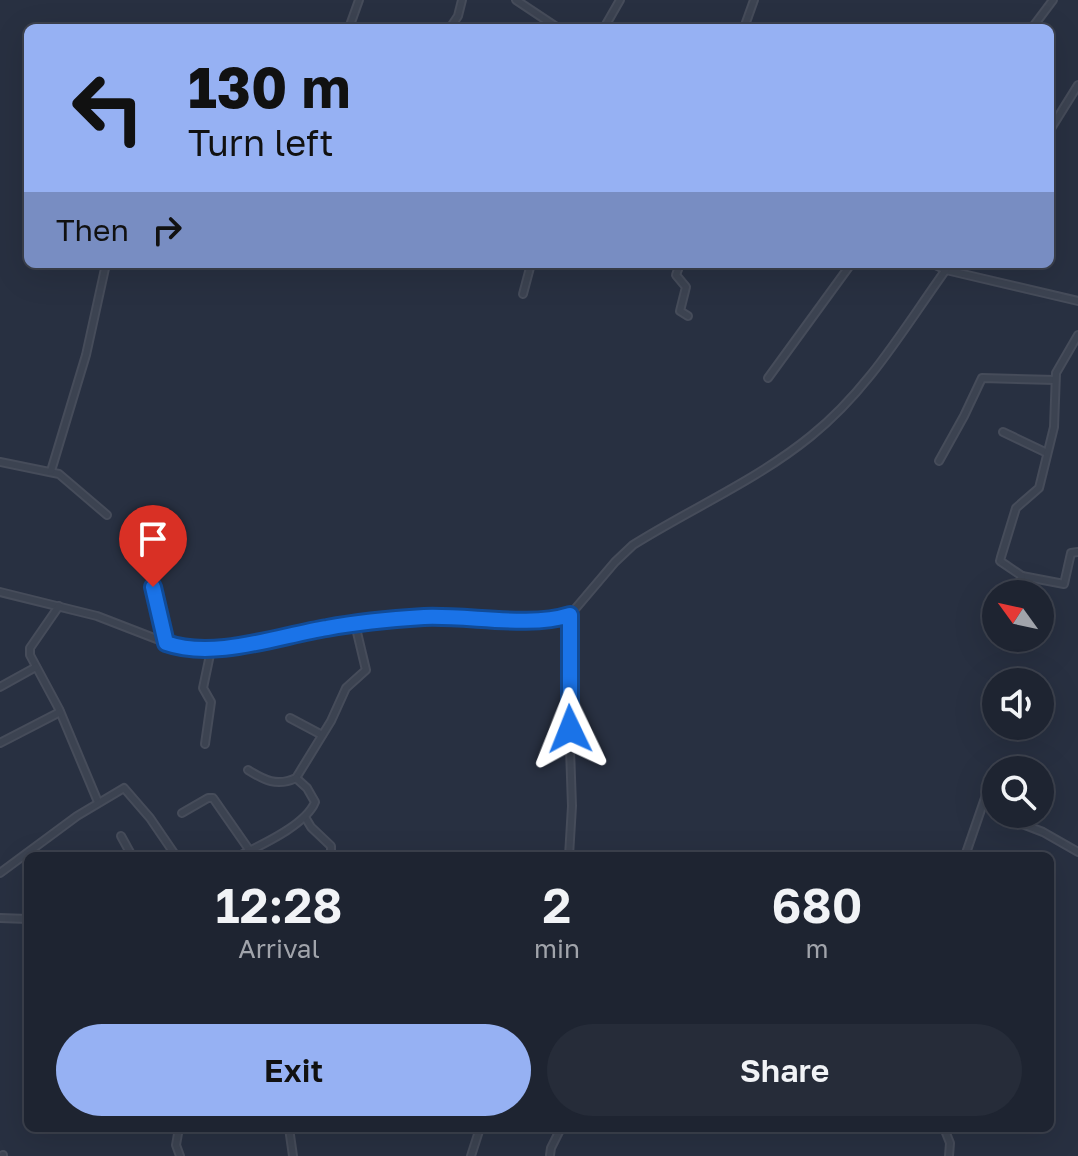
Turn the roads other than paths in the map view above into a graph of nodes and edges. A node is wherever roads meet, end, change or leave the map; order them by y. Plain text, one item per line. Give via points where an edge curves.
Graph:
1 (359, 0) edge
2 (462, 0) edge
3 (516, 0) edge
4 (620, 0) edge
5 (754, 0) edge
6 (1040, 0) edge
7 (1051, 2) edge
8 (350, 24) edge
9 (453, 24) edge
10 (552, 24) edge
11 (606, 24) edge
12 (745, 24) edge
13 (1035, 24) edge
14 (1078, 85) edge
15 (1054, 124) edge
16 (105, 268) edge
17 (530, 268) edge
18 (679, 268) edge
19 (848, 268) edge
20 (947, 268) edge
21 (952, 268) edge
22 (523, 294) dead end
23 (1078, 301) edge
24 (688, 316) dead end
25 (1078, 335) edge
26 (768, 378) dead end
27 (1055, 380) junction
28 (1003, 432) dead end
29 (1047, 453) junction
30 (939, 461) dead end
31 (0, 462) edge
32 (51, 471) junction
33 (107, 515) dead end
34 (1078, 552) edge
35 (1022, 576) junction
36 (1020, 580) edge
37 (153, 587) dead end
38 (0, 592) edge
39 (59, 606) junction
40 (570, 615) junction
41 (355, 624) junction
42 (166, 643) junction
43 (211, 650) junction
44 (36, 667) junction
45 (0, 687) edge
46 (60, 712) junction
47 (290, 718) dead end
48 (322, 735) junction
49 (0, 743) edge
50 (205, 744) dead end
51 (248, 770) dead end
52 (296, 778) junction
53 (98, 802) junction
54 (982, 807) edge
55 (182, 813) dead end
56 (305, 817) junction
57 (1033, 828) edge
58 (121, 836) dead end
59 (258, 847) junction
60 (250, 851) joint
61 (29, 852) edge
62 (130, 852) edge
63 (173, 852) edge
64 (260, 852) edge
65 (331, 852) edge
66 (569, 852) edge
67 (966, 852) edge
68 (1078, 852) edge
69 (24, 856) edge
70 (0, 873) edge
71 (0, 918) edge
72 (24, 919) edge
73 (178, 1132) edge
74 (290, 1132) edge
75 (479, 1132) edge
76 (559, 1132) edge
77 (946, 1132) edge
78 (550, 1155) edge
79 (180, 1156) edge
80 (293, 1156) edge
81 (471, 1156) edge
82 (949, 1156) edge

1 - 8 street
2 - 9 street
3 - 10 street
4 - 11 street
5 - 12 street
6 - 7 street
7 - 13 street
14 - 15 street
16 - 32 street
17 - 22 street
18 - 24 street via 676,275 686,287 680,311
19 - 26 street
20 - 40 street via 900,338 835,415 773,463 633,545
21 - 23 street
25 - 27 street
27 - 29 street via 1054,427
27 - 30 street via 979,379
28 - 29 street
29 - 35 street via 1039,488 1016,508 1000,561
31 - 32 street
32 - 33 street
34 - 35 street via 1071,553 1064,584
35 - 36 street
37 - 42 street
38 - 39 street
39 - 42 street
39 - 44 street via 30,648
40 - 41 street via 522,620 425,617
40 - 66 street
41 - 43 street
41 - 48 street via 366,670 346,688
42 - 43 street
43 - 50 street via 203,688 211,702
44 - 45 street
44 - 46 street
46 - 49 street
46 - 53 street
47 - 48 street
48 - 52 street
51 - 52 street via 267,781
52 - 56 street via 315,802
53 - 61 street
53 - 63 street via 124,788
54 - 67 street
55 - 60 street via 213,798
56 - 59 street
56 - 65 street
57 - 68 street
58 - 62 street
59 - 60 street
59 - 64 street
69 - 70 street
71 - 72 street
73 - 79 street
74 - 80 street
75 - 81 street
76 - 78 street
77 - 82 street

